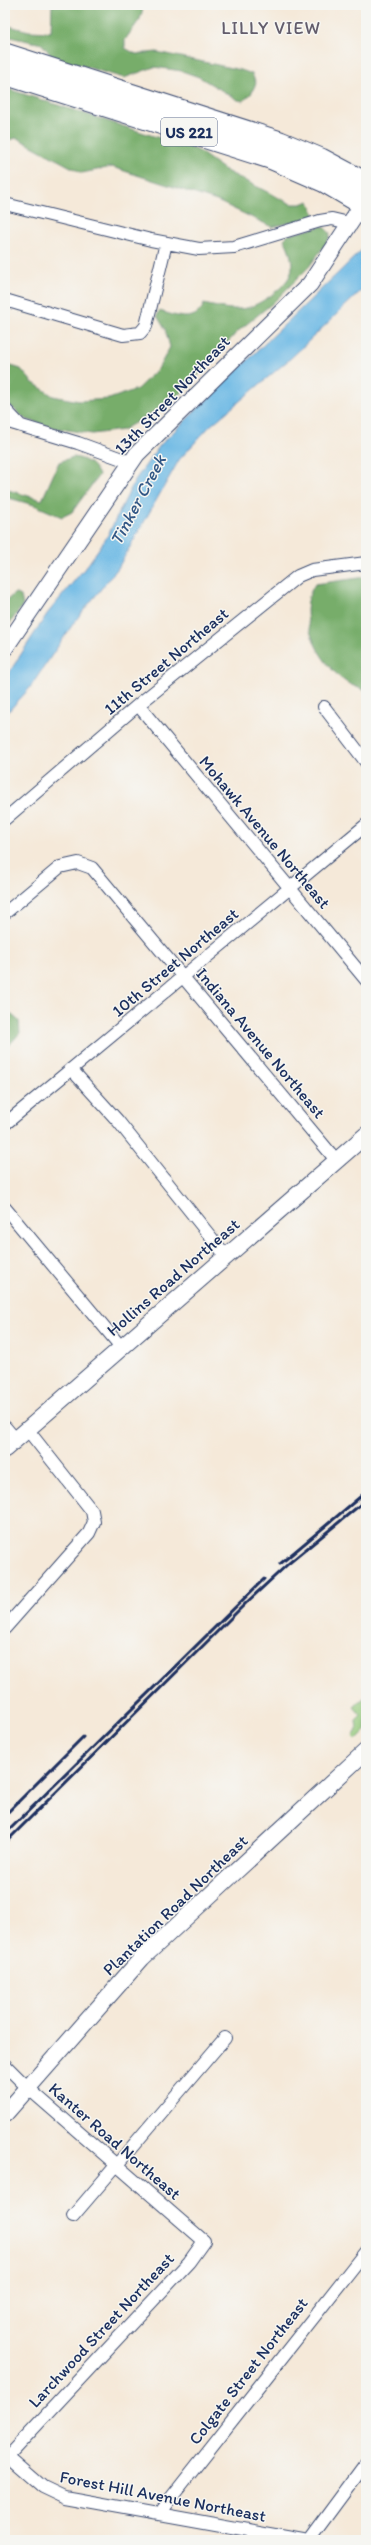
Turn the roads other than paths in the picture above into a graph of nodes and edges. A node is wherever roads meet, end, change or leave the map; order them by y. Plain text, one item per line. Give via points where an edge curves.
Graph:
1 (5, 54) edge
2 (5, 74) edge
3 (365, 198) edge
4 (5, 204) edge
5 (349, 223) junction
6 (166, 243) junction
7 (5, 300) edge
8 (5, 409) edge
9 (5, 421) edge
10 (22, 426) junction
11 (130, 462) junction
12 (366, 563) edge
13 (5, 647) edge
14 (138, 705) junction
15 (324, 707) dead end
16 (366, 762) edge
17 (5, 819) edge
18 (366, 825) edge
19 (290, 888) junction
20 (5, 913) edge
21 (183, 977) junction
22 (366, 980) edge
23 (71, 1070) junction
24 (5, 1124) edge
25 (366, 1135) edge
26 (336, 1160) junction
27 (5, 1208) edge
28 (226, 1256) junction
29 (121, 1347) junction
30 (5, 1426) edge
31 (16, 1439) edge
32 (5, 1628) edge
33 (366, 1751) edge
34 (225, 2038) dead end
35 (5, 2065) edge
36 (28, 2088) junction
37 (5, 2114) edge
38 (117, 2164) junction
39 (73, 2216) dead end
40 (204, 2241) joint
41 (366, 2251) edge
42 (6, 2456) edge
43 (366, 2463) edge
44 (159, 2513) junction
45 (303, 2540) edge
46 (309, 2540) edge

1 - 3 highway, US 221 via 280,142 321,159
2 - 3 highway, US 221 via 270,158
3 - 5 street, 13th Street Northeast
4 - 6 street
5 - 6 street via 332,219 320,221 234,247 199,248
5 - 11 street, 13th Street Northeast via 327,260 298,297 159,430
6 - 7 street via 146,326 140,333 123,335
8 - 10 street
9 - 10 street
10 - 11 street
11 - 13 street, 13th Street Northeast
12 - 14 street, 11th Street Northeast via 312,570 298,576
14 - 17 street, 11th Street Northeast
14 - 19 street, Mohawk Avenue Northeast
15 - 16 street
18 - 19 street, 10th Street Northeast
19 - 21 street, 10th Street Northeast
19 - 22 street, Mohawk Avenue Northeast
20 - 21 street, Indiana Avenue Northeast via 60,867 78,863 92,868
21 - 23 street, 10th Street Northeast
21 - 26 street, Indiana Avenue Northeast
23 - 24 street, 10th Street Northeast
23 - 28 street via 118,1121
25 - 26 street, Hollins Road Northeast
26 - 28 street, Hollins Road Northeast
27 - 29 street
28 - 29 street, Hollins Road Northeast
29 - 31 street, Hollins Road Northeast
30 - 31 street
31 - 32 street via 92,1511 94,1522 89,1534
33 - 36 street, Plantation Road Northeast via 152,1949
34 - 38 street
35 - 36 street, Kanter Road Northeast
36 - 37 street, Plantation Road Northeast
36 - 38 street, Kanter Road Northeast
38 - 39 street
38 - 40 street, Kanter Road Northeast
40 - 42 street, Larchwood Street Northeast via 189,2262
41 - 44 street, Colgate Street Northeast
42 - 44 street, Forest Hill Avenue Northeast via 43,2488 55,2494
43 - 46 street
44 - 45 street, Forest Hill Avenue Northeast

